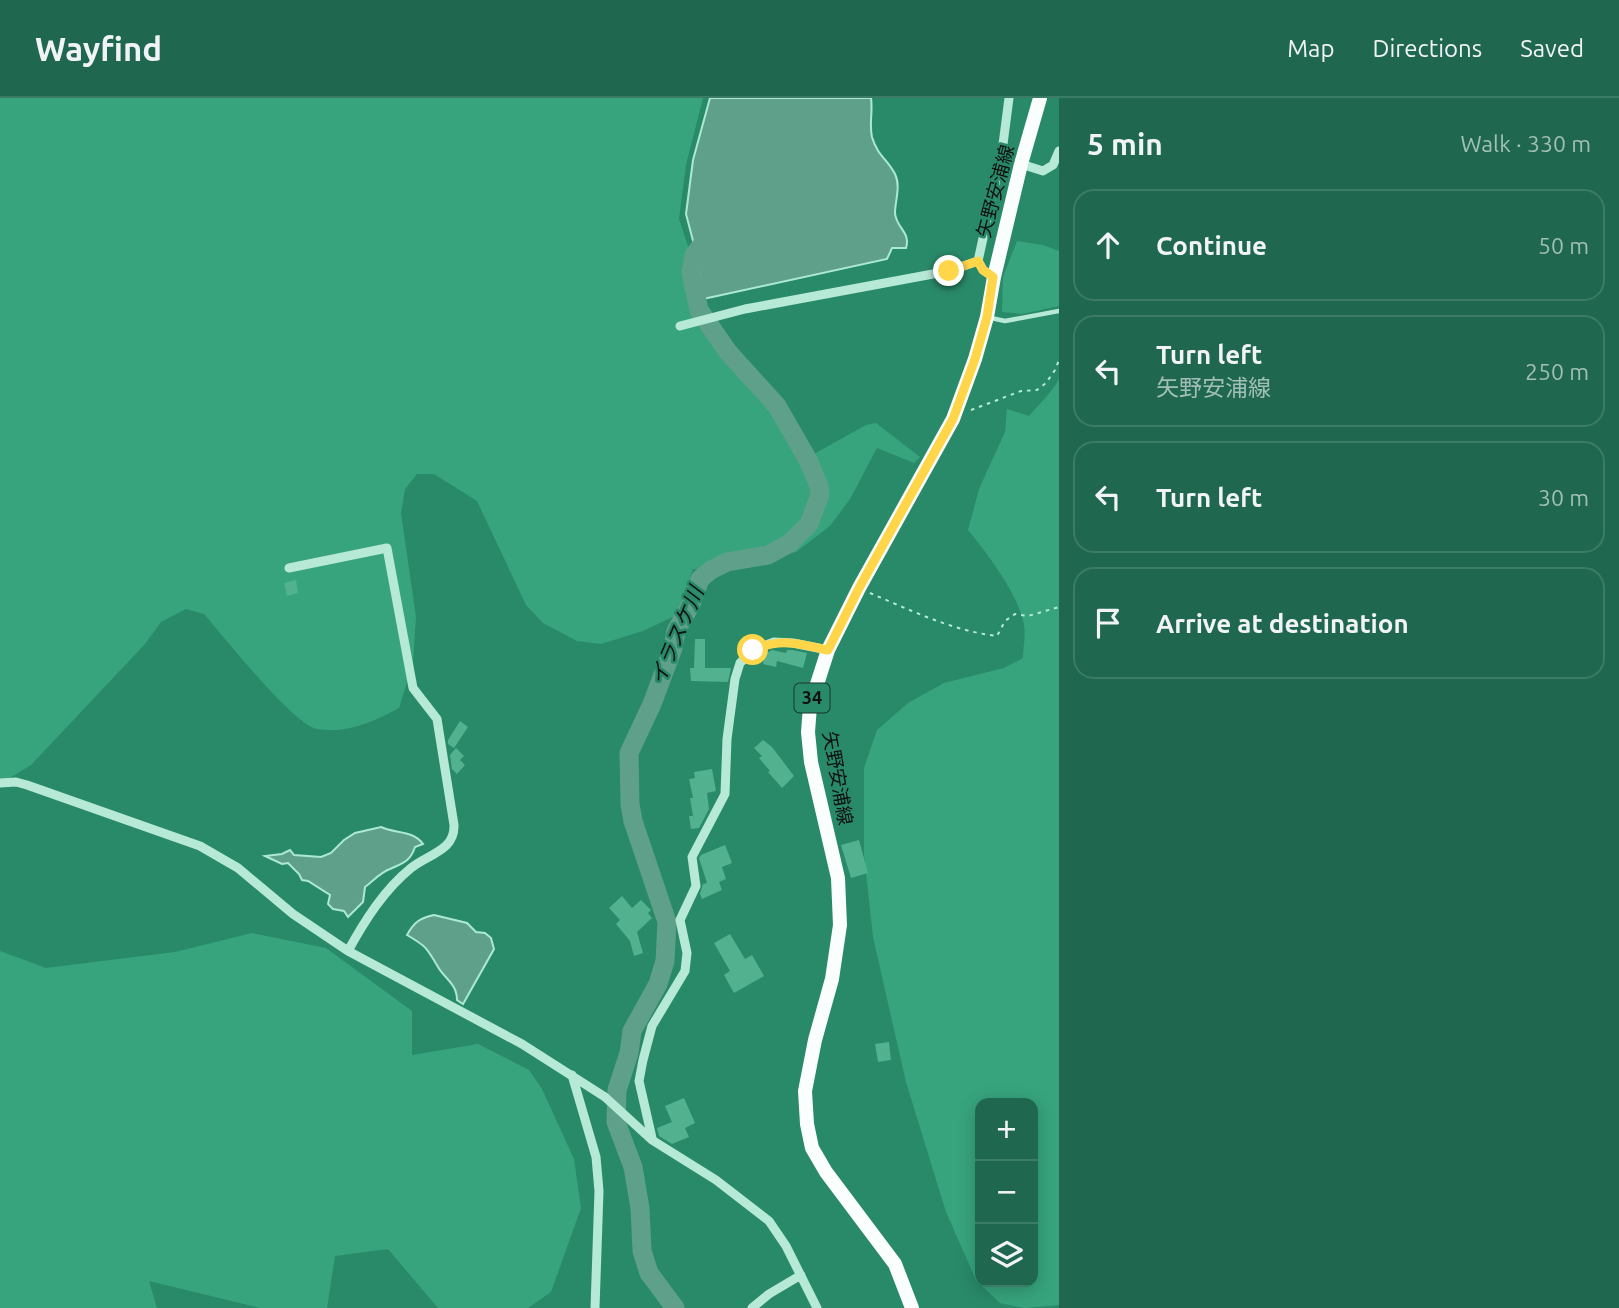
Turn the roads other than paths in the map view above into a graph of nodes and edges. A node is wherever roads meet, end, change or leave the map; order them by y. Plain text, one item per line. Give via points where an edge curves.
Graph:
1 (1009, 98) edge
2 (1041, 98) edge
3 (1059, 151) edge
4 (1021, 164) junction
5 (978, 261) junction
6 (993, 277) junction
7 (1059, 311) edge
8 (987, 317) junction
9 (680, 326) dead end
10 (289, 568) dead end
11 (828, 650) junction
12 (0, 783) edge
13 (348, 951) junction
14 (572, 1075) junction
15 (652, 1140) junction
16 (801, 1275) junction
17 (595, 1308) edge
18 (752, 1308) edge
19 (817, 1308) edge
20 (912, 1308) edge

1 - 5 street
2 - 4 main road, 矢野安浦線 / 34
3 - 4 street via 1053,165 1043,171
4 - 6 main road, 矢野安浦線 / 34
5 - 6 street
5 - 9 street via 949,271 745,309
6 - 8 main road, 矢野安浦線 / 34
7 - 8 lane via 1005,321
8 - 11 main road, 矢野安浦線 / 34 via 953,419
10 - 13 street via 387,548 413,688 437,719 454,825 447,845 396,882 365,919
11 - 15 street via 774,642 753,650 740,663 727,739 725,794 692,857 696,886 680,919 687,953 685,971 652,1026 643,1060 639,1082
11 - 20 main road, 矢野安浦線 / 34 via 810,706 808,732 838,878 840,925 805,1091 807,1124 812,1147 826,1172 895,1264
12 - 13 street via 27,785 200,846 238,868 293,914
13 - 14 street
14 - 15 street via 605,1097
14 - 17 street via 596,1157
15 - 16 street via 716,1180 769,1221
16 - 18 street
16 - 19 street

